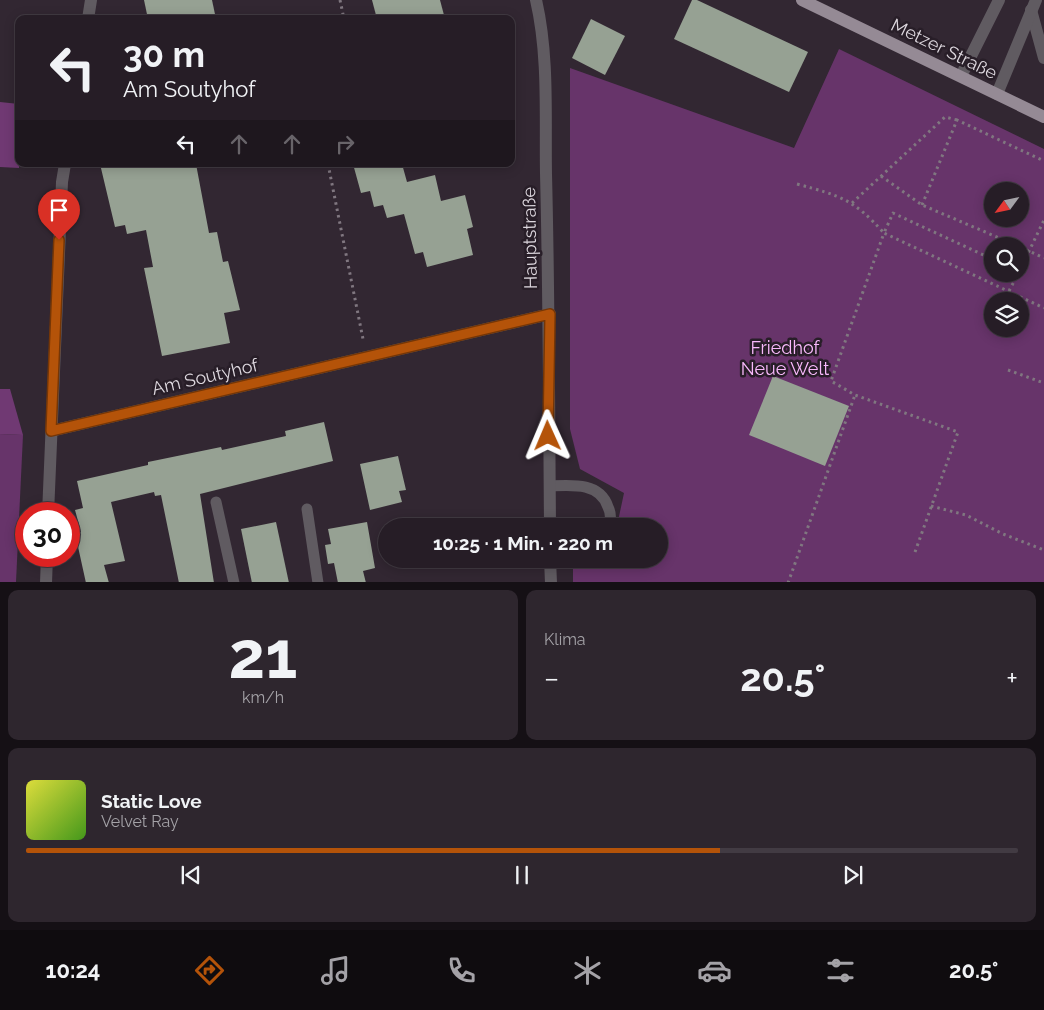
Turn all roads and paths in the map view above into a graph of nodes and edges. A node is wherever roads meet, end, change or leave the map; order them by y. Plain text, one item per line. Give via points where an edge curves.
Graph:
1 (91, 0) edge
2 (340, 0) edge
3 (802, 0) edge
4 (999, 0) edge
5 (540, 3) edge
6 (1034, 5) edge
7 (89, 15) edge
8 (343, 15) edge
9 (1044, 58) edge
10 (961, 76) junction
11 (997, 94) junction
12 (1044, 117) edge
13 (957, 120) junction
14 (1044, 161) edge
15 (64, 167) edge
16 (329, 167) edge
17 (881, 176) junction
18 (797, 184) dead end
19 (852, 203) junction
20 (922, 205) junction
21 (1044, 220) edge
22 (884, 233) junction
23 (996, 237) edge
24 (1030, 251) joint
25 (984, 255) edge
26 (1044, 258) edge
27 (1014, 282) edge
28 (1009, 291) junction
29 (1044, 308) edge
30 (550, 314) junction
31 (367, 357) junction
32 (1008, 370) dead end
33 (1044, 383) edge
34 (855, 395) junction
35 (51, 431) junction
36 (550, 486) junction
37 (48, 502) edge
38 (216, 502) dead end
39 (931, 506) junction
40 (306, 509) dead end
41 (550, 518) edge
42 (609, 518) edge
43 (1044, 550) edge
44 (915, 552) dead end
45 (47, 567) edge
46 (550, 568) edge
47 (46, 582) edge
48 (234, 582) edge
49 (318, 582) edge
50 (551, 582) edge
51 (788, 582) edge

1 - 7 street
2 - 8 path
3 - 10 main road, Metzer Straße
4 - 10 street
5 - 30 street, Hauptstraße
6 - 9 street
6 - 11 street
10 - 11 main road, Metzer Straße
11 - 12 main road, Metzer Straße
13 - 14 path
13 - 17 path via 945,117
13 - 20 path
15 - 35 street
16 - 31 path
17 - 19 path
17 - 20 path
18 - 19 path via 840,196
19 - 22 path
20 - 23 path
21 - 24 path
22 - 25 path via 893,213
22 - 28 path
22 - 34 path via 831,381
24 - 26 path
27 - 28 path
28 - 29 path
30 - 31 street, Am Soutyhof
30 - 36 street, Hauptstraße
31 - 35 street, Am Soutyhof
32 - 33 path
34 - 39 path via 958,432
34 - 51 path
35 - 37 street
36 - 41 street, Hauptstraße
36 - 42 lane via 582,486 600,494 610,512
38 - 48 lane
39 - 43 path via 966,515
39 - 44 path
40 - 49 lane
45 - 47 street
46 - 50 street

